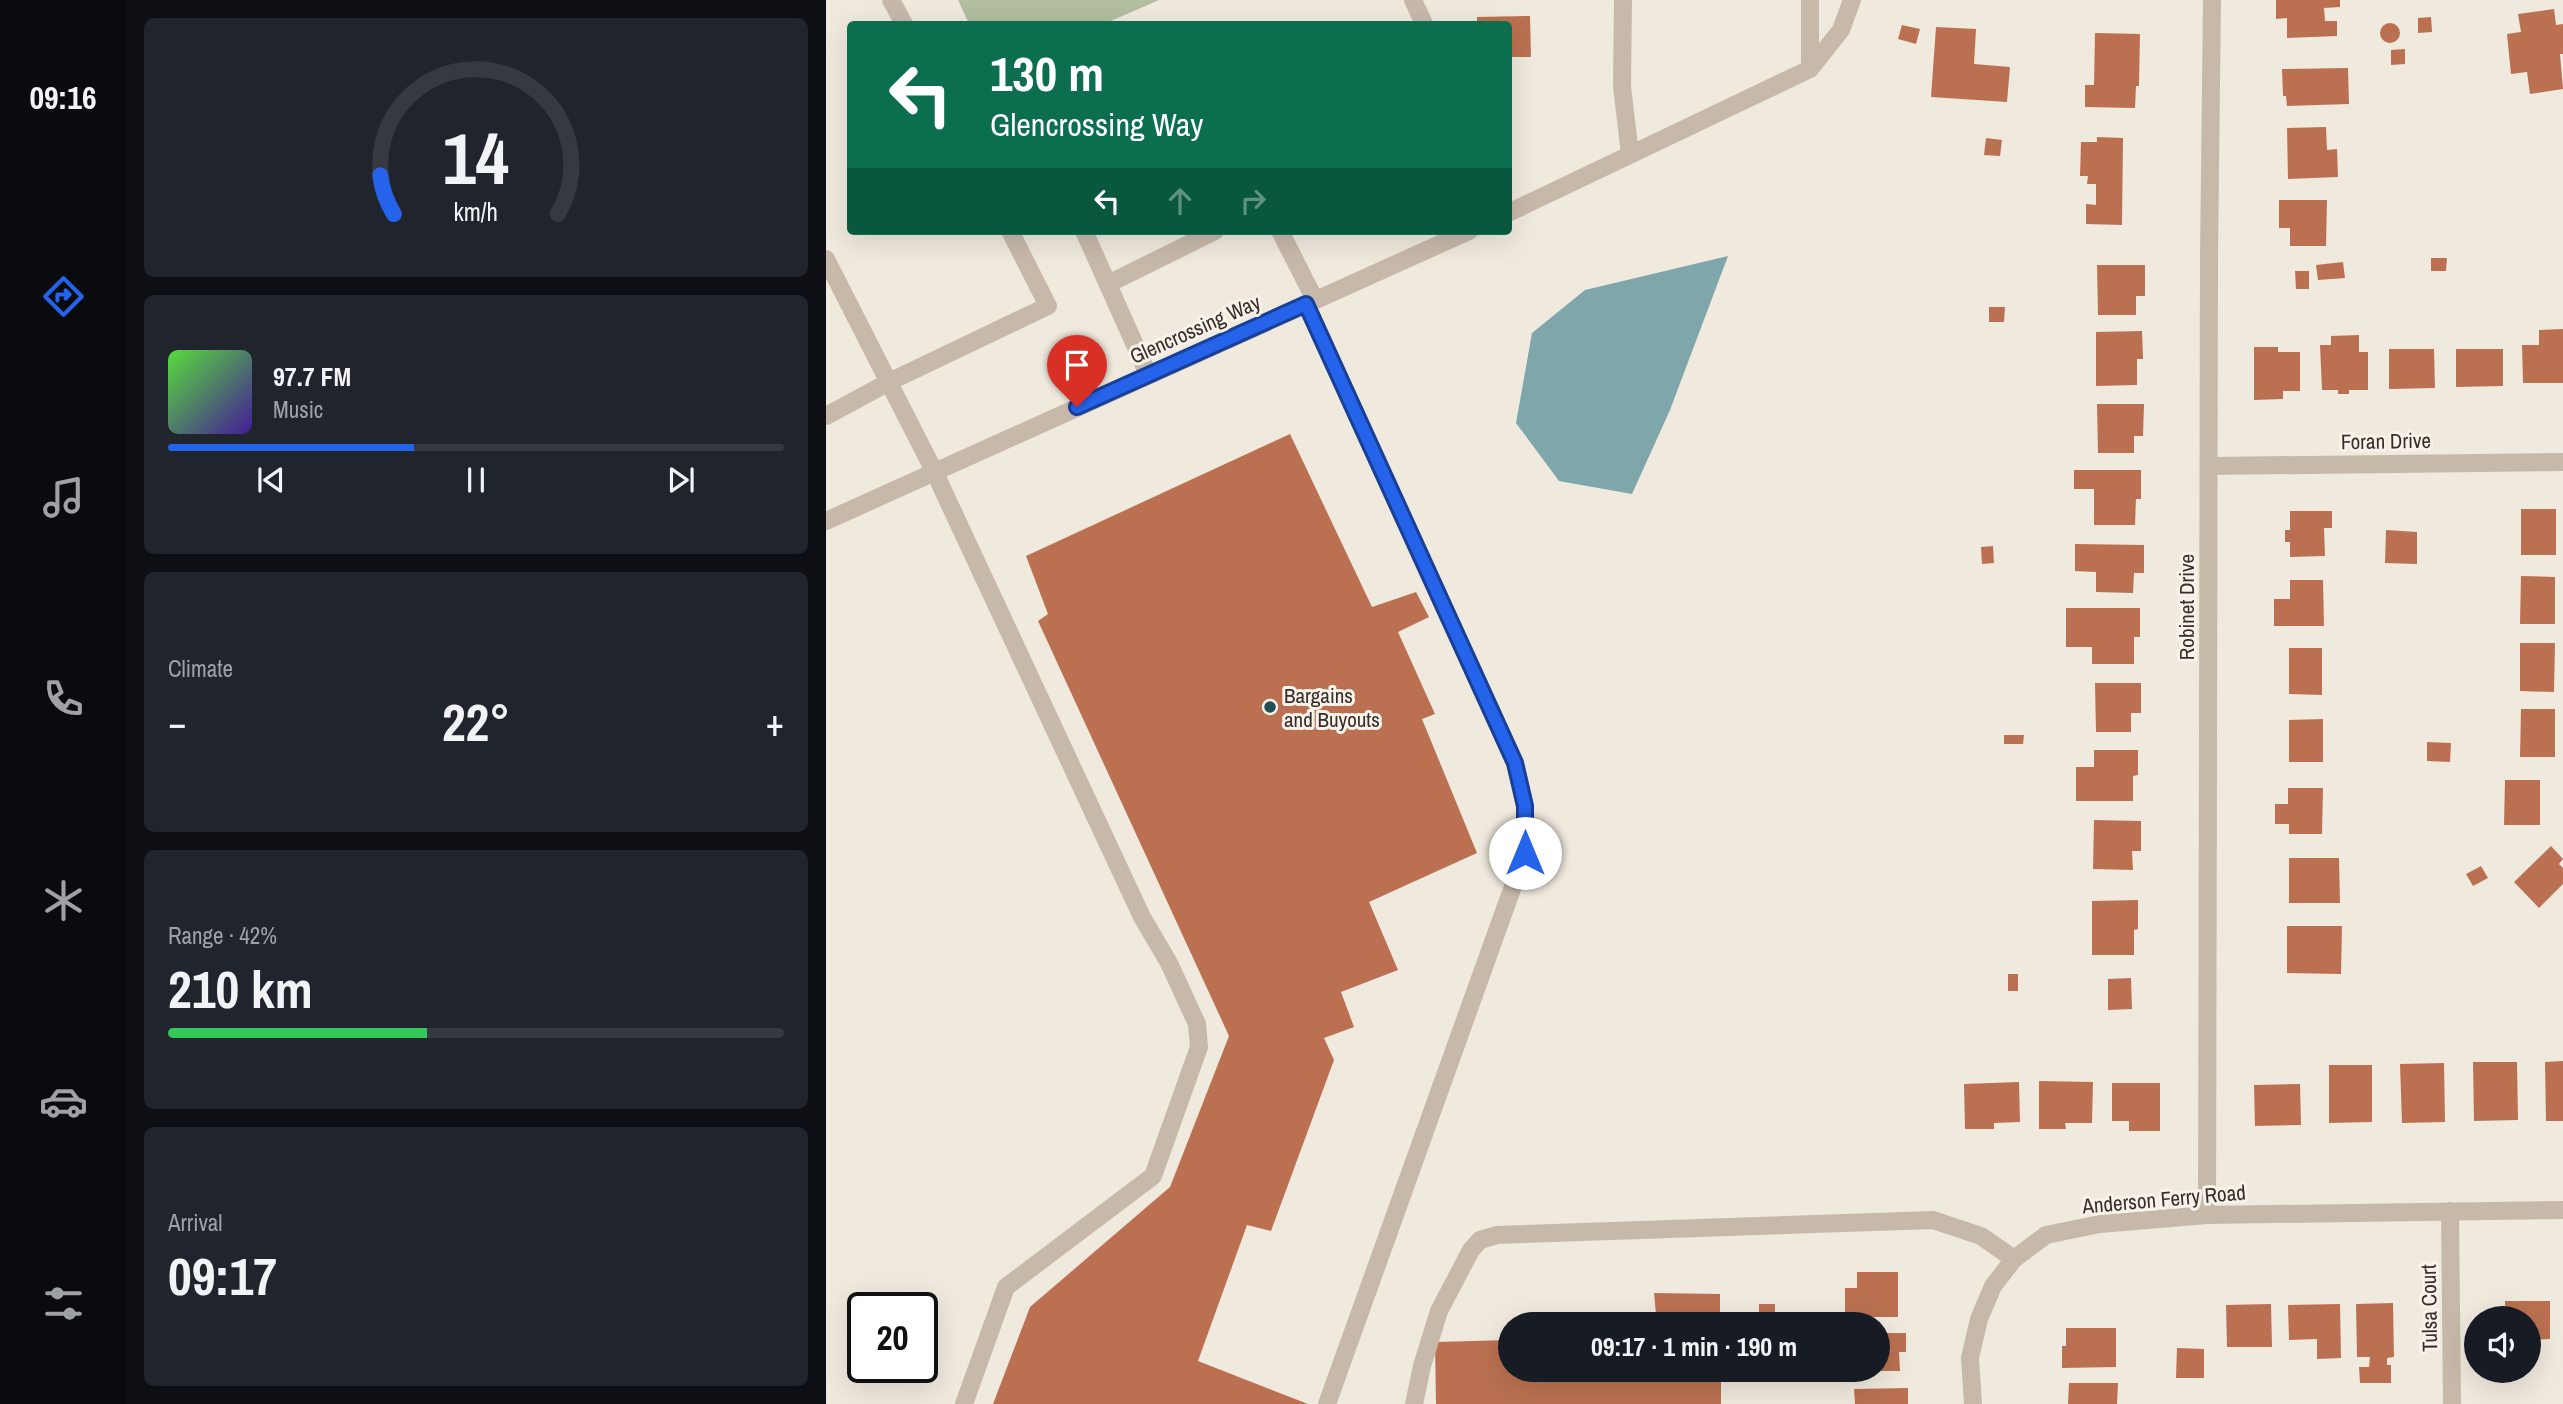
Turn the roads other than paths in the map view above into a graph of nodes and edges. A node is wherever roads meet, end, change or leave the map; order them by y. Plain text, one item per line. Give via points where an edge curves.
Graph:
1 (891, 0) edge
2 (1413, 0) edge
3 (1623, 0) edge
4 (1810, 0) edge
5 (1852, 0) edge
6 (2212, 0) edge
7 (902, 21) edge
8 (1423, 21) edge
9 (1810, 69) junction
10 (1630, 154) junction
11 (1512, 209) edge
12 (1012, 235) edge
13 (1086, 235) edge
14 (1207, 235) edge
15 (1282, 235) edge
16 (1460, 235) edge
17 (826, 259) edge
18 (1108, 284) junction
19 (1311, 302) junction
20 (1149, 374) junction
21 (889, 382) junction
22 (826, 416) edge
23 (2563, 462) edge
24 (2209, 466) junction
25 (934, 471) junction
26 (826, 521) edge
27 (2563, 1210) edge
28 (2450, 1211) junction
29 (2207, 1215) junction
30 (2014, 1259) junction
31 (964, 1404) edge
32 (1327, 1404) edge
33 (1414, 1404) edge
34 (1973, 1404) edge
35 (2452, 1404) edge

1 - 7 street
2 - 8 street
3 - 10 street via 1622,87
4 - 9 street
5 - 9 street via 1841,30
6 - 24 street, Robinet Drive
9 - 10 street
10 - 11 street
12 - 21 street via 1048,306
13 - 18 street
14 - 18 street
15 - 19 street
16 - 19 street, Glencrossing Way
17 - 21 street
18 - 20 street
19 - 20 street, Glencrossing Way
19 - 32 street via 1515,763 1525,806 1525,853
20 - 25 street, Glencrossing Way
21 - 22 street
21 - 25 street
23 - 24 street, Foran Drive
24 - 29 street, Robinet Drive
25 - 26 street, Glencrossing Way
25 - 31 street via 1142,917 1170,963 1197,1024 1199,1047 1153,1176 1006,1287
27 - 28 street, Anderson Ferry Road
28 - 29 street, Anderson Ferry Road
28 - 35 street, Tulsa Court
29 - 30 street, Anderson Ferry Road via 2100,1224 2046,1235
30 - 33 street via 1981,1237 1933,1220 1497,1235 1480,1240 1471,1250 1439,1311
30 - 34 street, Anderson Ferry Road via 1993,1286 1979,1319 1970,1359

